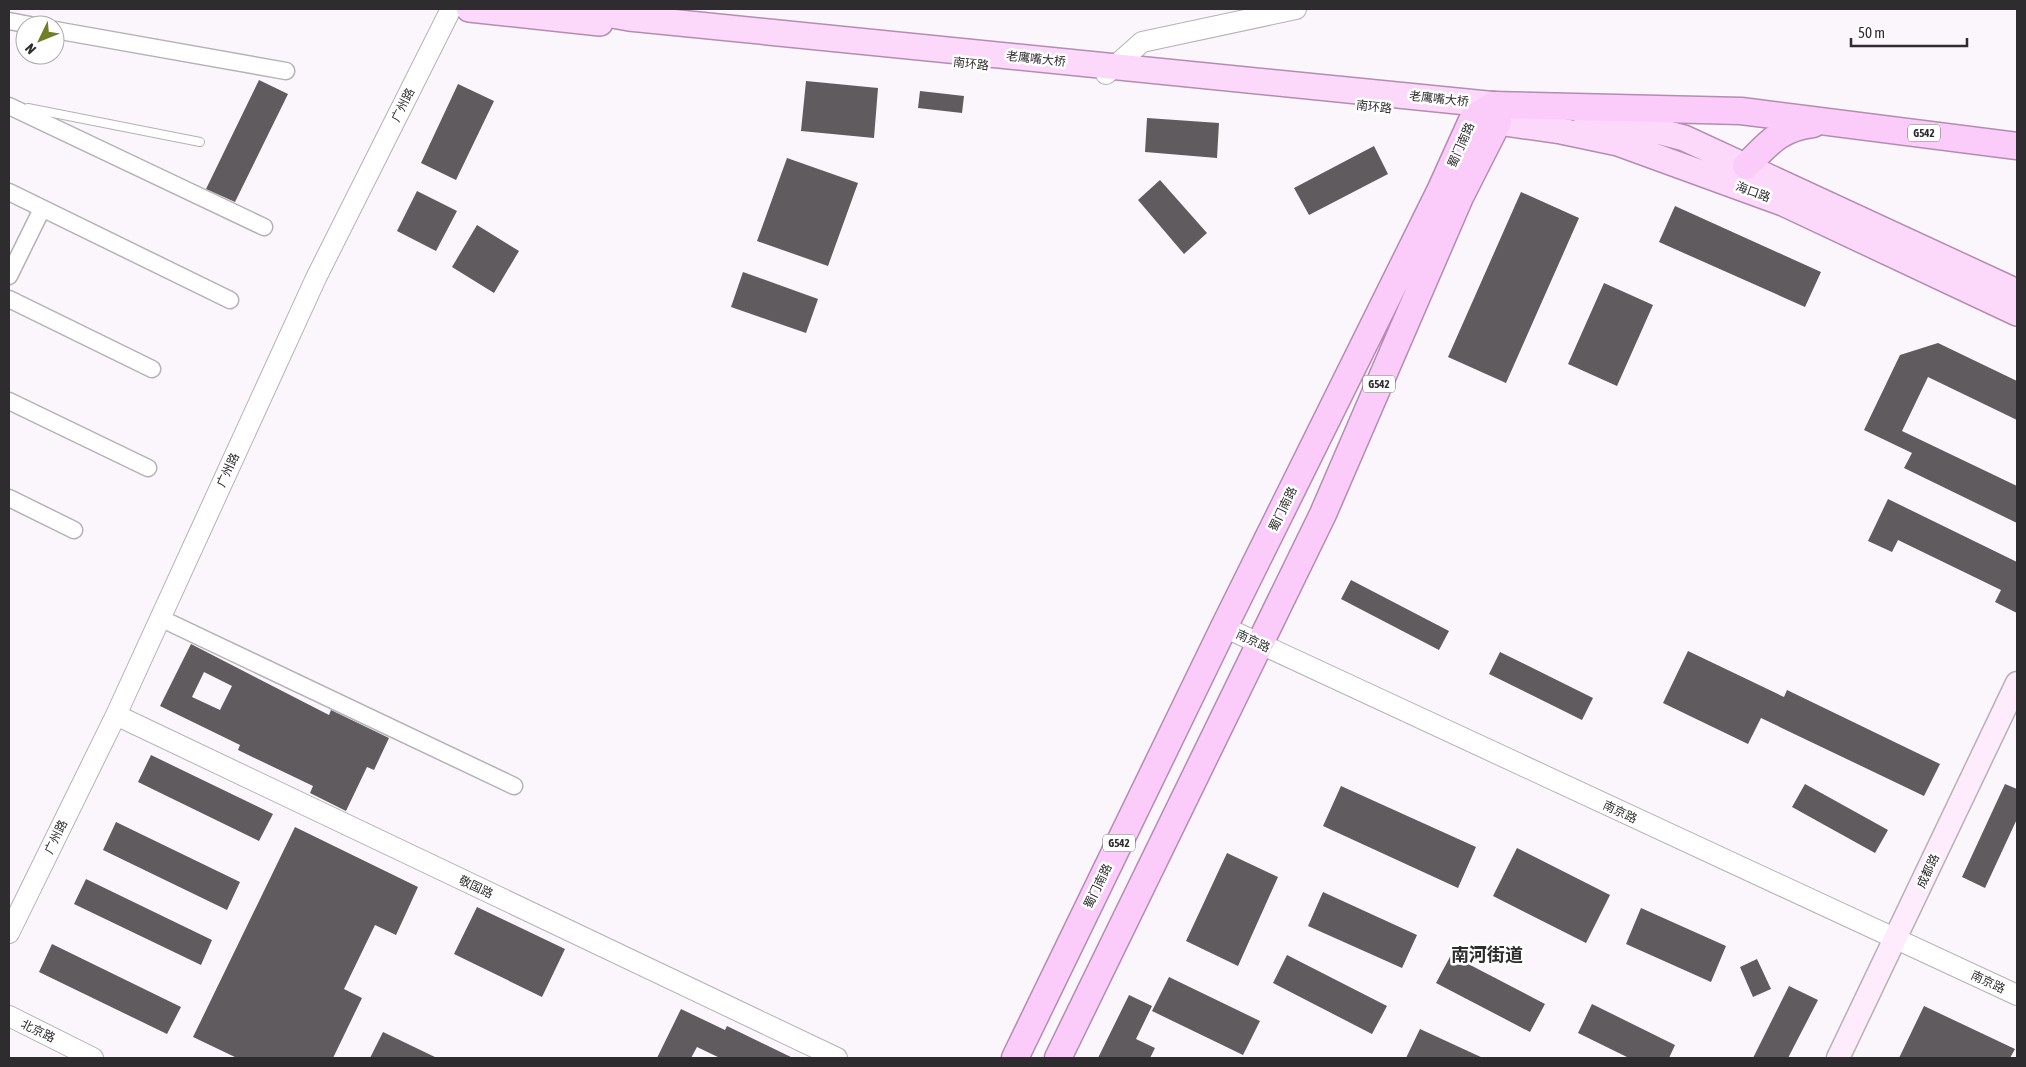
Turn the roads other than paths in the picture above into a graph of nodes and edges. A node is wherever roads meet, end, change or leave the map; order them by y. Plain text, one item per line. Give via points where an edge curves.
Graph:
1 (451, 9) edge
2 (469, 9) edge
3 (579, 9) edge
4 (1296, 9) edge
5 (65, 32) edge
6 (286, 72) dead end
7 (1108, 72) junction
8 (9, 106) edge
9 (1488, 115) junction
10 (1831, 121) junction
11 (200, 142) dead end
12 (2017, 146) edge
13 (1746, 166) junction
14 (9, 192) edge
15 (42, 209) junction
16 (264, 226) dead end
17 (9, 276) edge
18 (2017, 292) edge
19 (9, 299) edge
20 (230, 300) dead end
21 (2017, 312) edge
22 (152, 369) dead end
23 (9, 401) edge
24 (148, 468) dead end
25 (9, 498) edge
26 (74, 530) dead end
27 (160, 618) junction
28 (1224, 628) junction
29 (1259, 644) junction
30 (2017, 683) edge
31 (116, 715) junction
32 (514, 786) dead end
33 (9, 933) edge
34 (1895, 940) junction
35 (2017, 995) edge
36 (9, 1016) edge
37 (93, 1058) edge
38 (837, 1058) edge
39 (1015, 1058) edge
40 (1058, 1058) edge
41 (1838, 1058) edge

1 - 27 street, 广州路 via 316,278
2 - 7 main road, 南环路
3 - 7 main road, 老鹰嘴大桥 via 629,18
4 - 7 street via 1142,42
5 - 6 street
7 - 9 main road, 南环路
8 - 11 lane
8 - 16 street
9 - 10 highway, G542 via 1741,111
9 - 13 main road, 海口路 via 1620,121 1684,138
9 - 21 main road, 海口路 via 1618,143 1764,196
9 - 28 highway, 蜀门南路 / G542 via 1440,191
9 - 29 highway, 蜀门南路 / G542 via 1460,197 1323,514
10 - 12 highway, G542
10 - 13 highway via 1786,130
13 - 18 main road, 海口路
14 - 15 street
15 - 17 street
15 - 20 street
19 - 22 street
23 - 24 street
25 - 26 street
27 - 31 street, 广州路
27 - 32 street
28 - 29 street, 南京路
28 - 39 highway, 蜀门南路 / G542
29 - 34 street, 南京路
29 - 40 highway, 蜀门南路 / G542
30 - 34 main road, 成都路
31 - 33 street, 广州路
31 - 38 street, 敬国路
34 - 35 street, 南京路
34 - 41 main road, 成都路
36 - 37 street, 北京路

